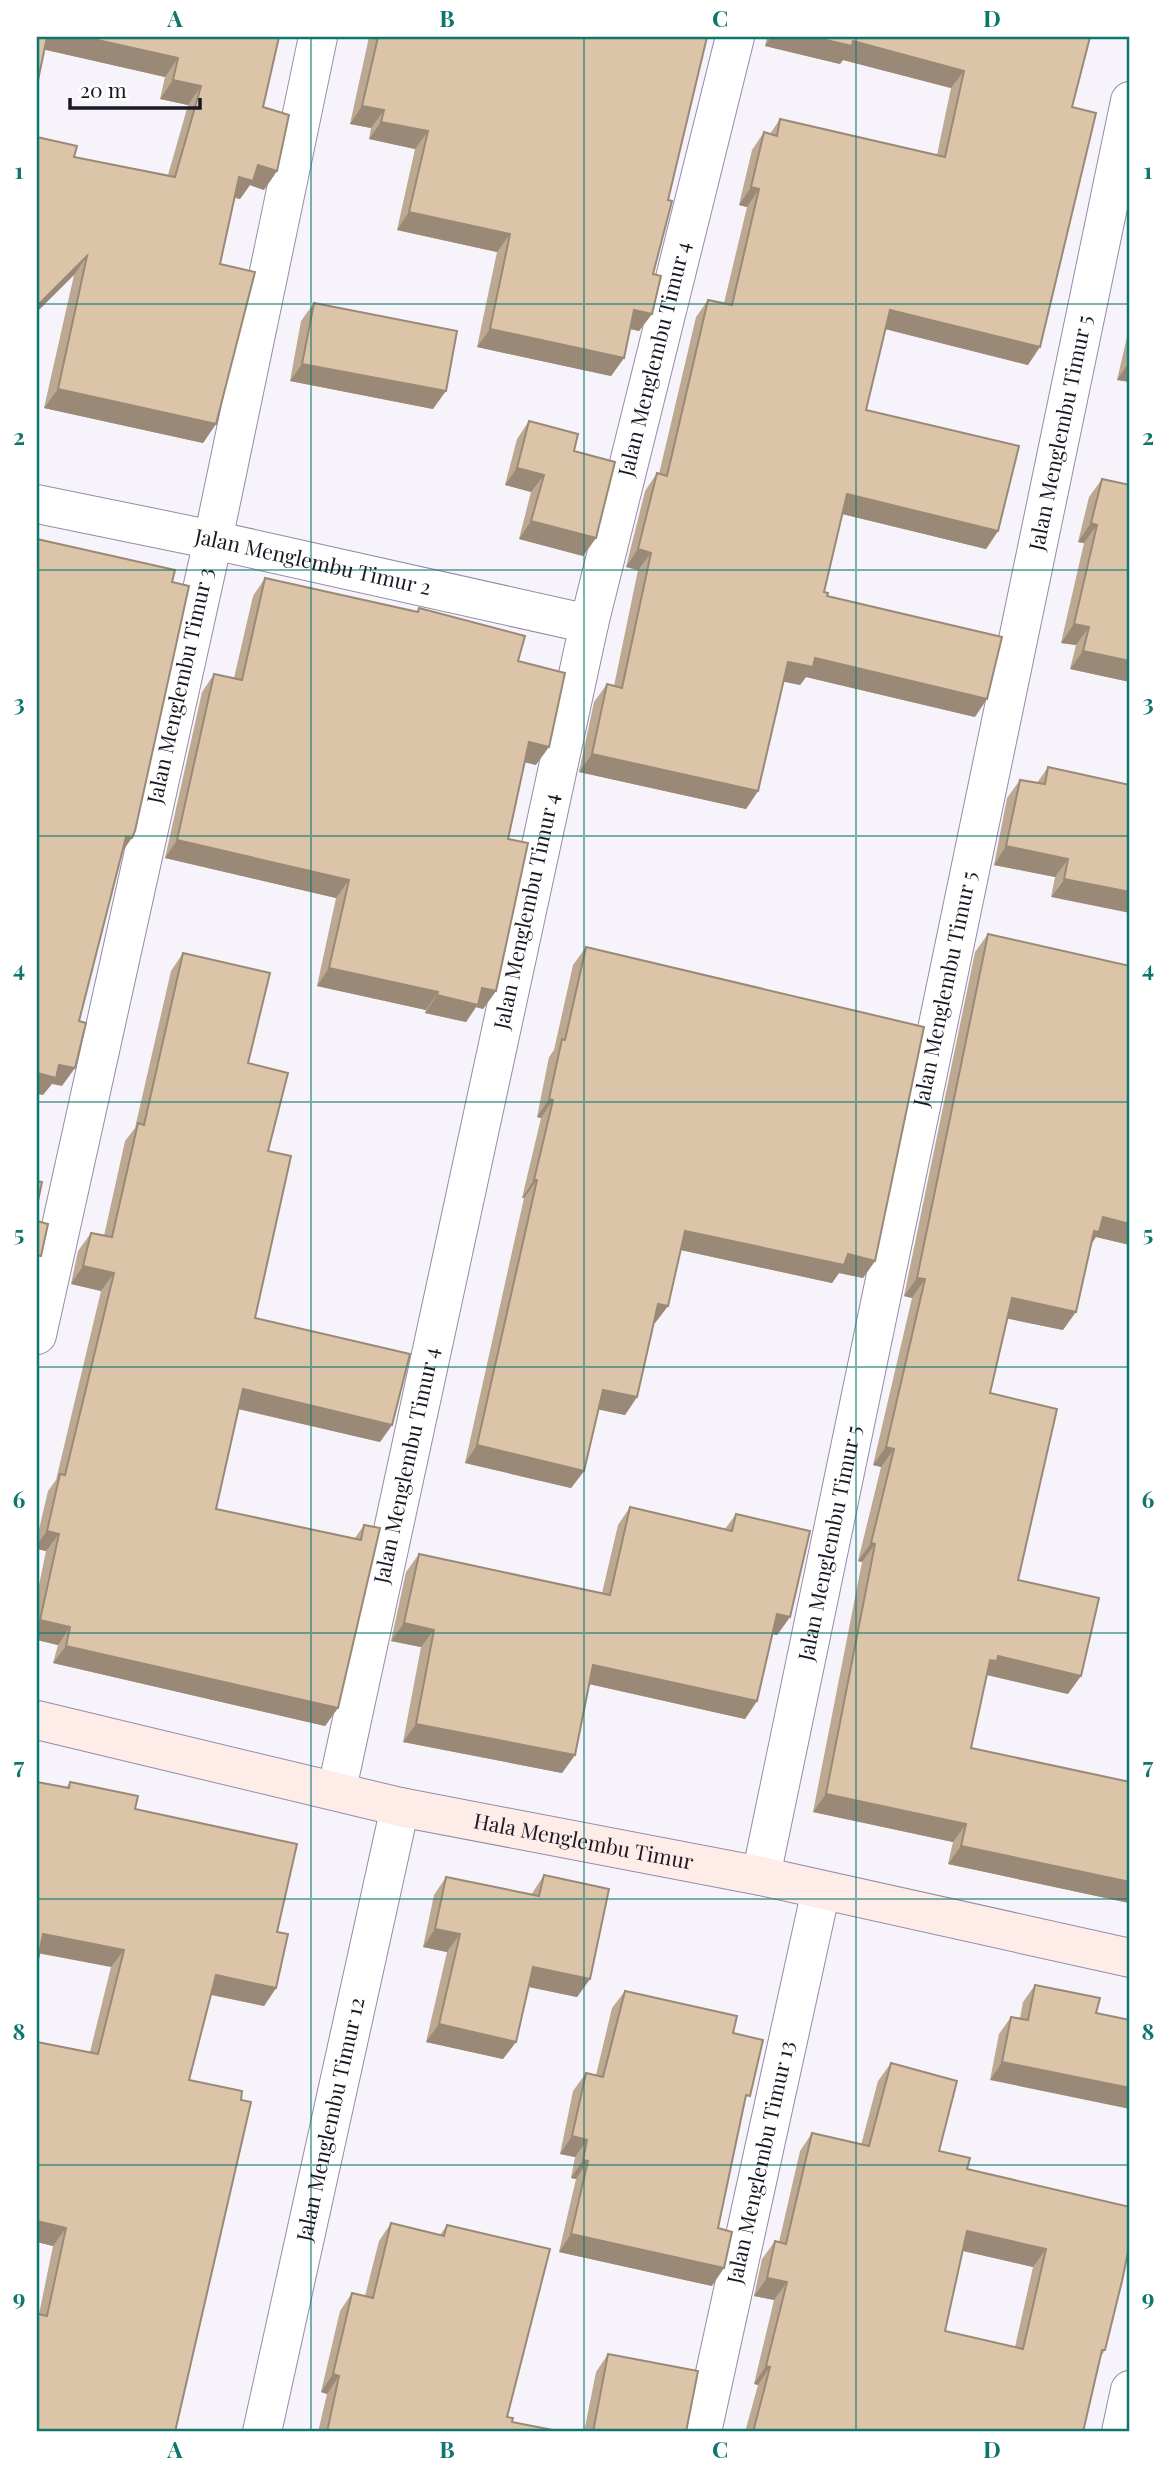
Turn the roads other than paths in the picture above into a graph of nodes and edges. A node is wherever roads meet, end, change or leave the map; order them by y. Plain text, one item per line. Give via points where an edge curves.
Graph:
1 (318, 37) edge
2 (735, 37) edge
3 (1130, 101) edge
4 (37, 505) edge
5 (213, 540) junction
6 (589, 624) junction
7 (37, 1335) edge
8 (37, 1720) edge
9 (337, 1789) junction
10 (400, 1807) junction
11 (761, 1876) junction
12 (821, 1890) junction
13 (1130, 1958) edge
14 (1130, 2390) edge
15 (262, 2432) edge
16 (702, 2432) edge
17 (1121, 2432) edge

1 - 5 street, Jalan Menglembu Timur 3
2 - 6 street, Jalan Menglembu Timur 4
3 - 11 street, Jalan Menglembu Timur 5
4 - 5 street, Jalan Menglembu Timur 2
5 - 6 street, Jalan Menglembu Timur 2
5 - 7 street, Jalan Menglembu Timur 3
6 - 9 street, Jalan Menglembu Timur 4
8 - 9 street, Hala Menglembu Timur
9 - 10 street, Hala Menglembu Timur
10 - 11 street, Hala Menglembu Timur
10 - 15 street, Jalan Menglembu Timur 12
11 - 12 street, Hala Menglembu Timur
12 - 13 street, Hala Menglembu Timur
12 - 16 street, Jalan Menglembu Timur 13
14 - 17 street

